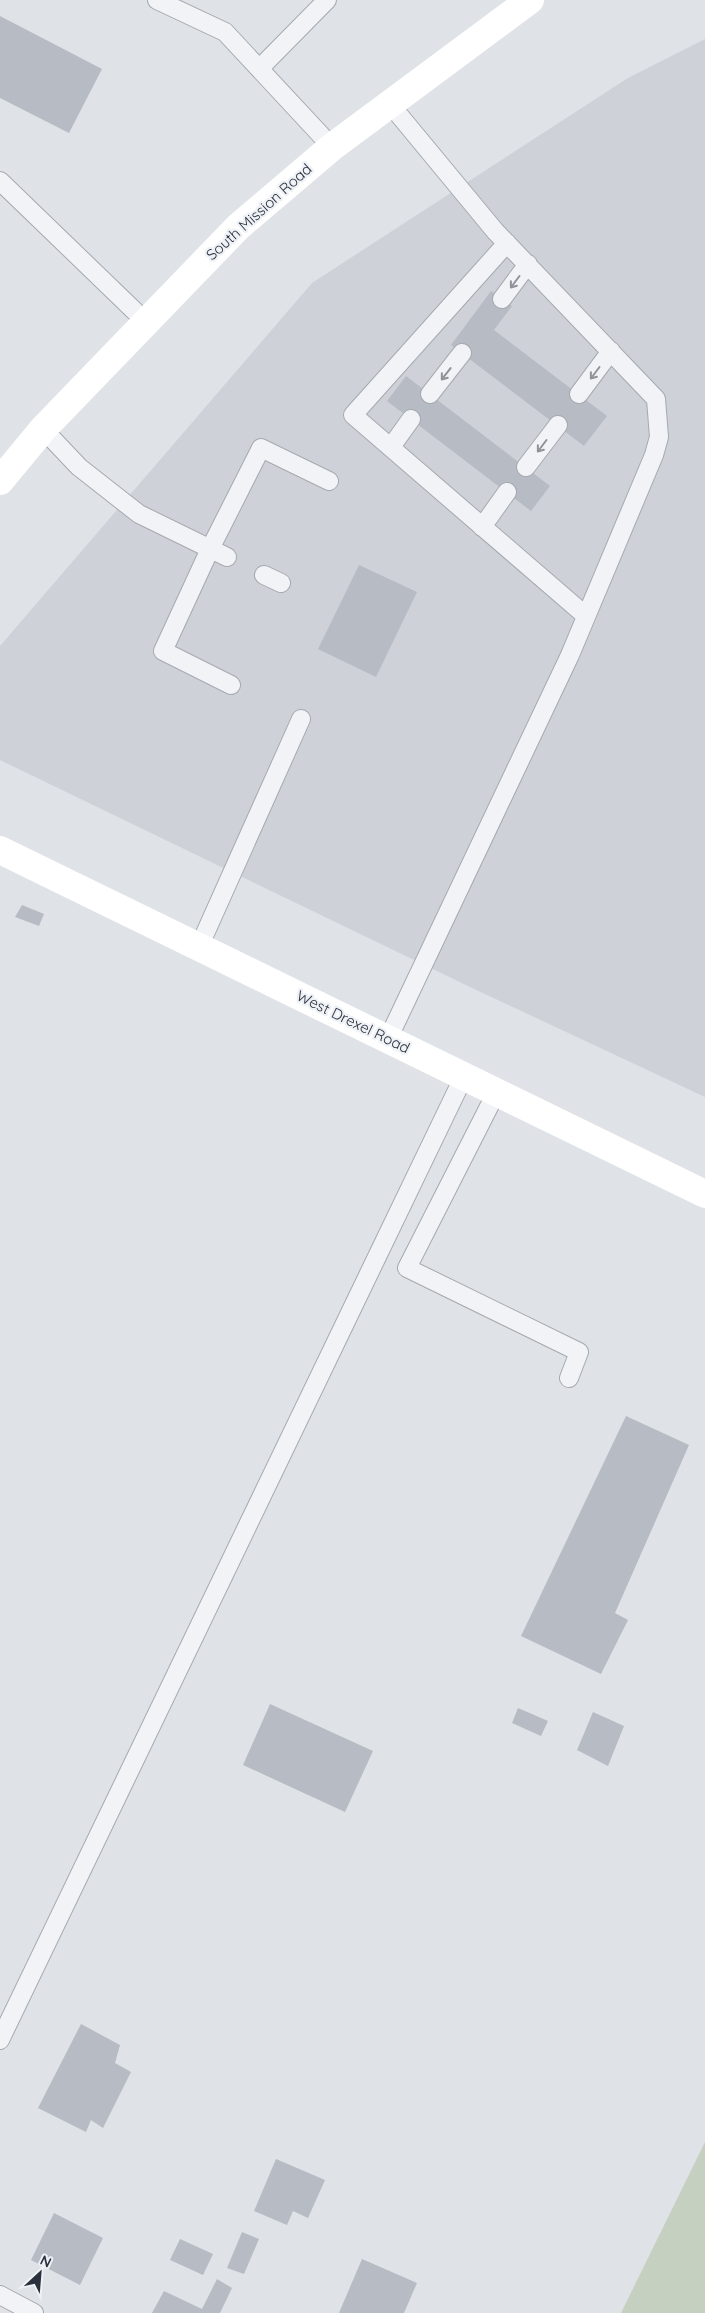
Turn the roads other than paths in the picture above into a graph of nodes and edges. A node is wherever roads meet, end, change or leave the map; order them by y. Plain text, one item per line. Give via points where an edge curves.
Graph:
1 (157, 0) edge
2 (327, 0) edge
3 (530, 0) edge
4 (260, 68) junction
5 (390, 104) junction
6 (332, 147) junction
7 (0, 181) edge
8 (507, 243) junction
9 (528, 264) junction
10 (502, 299) dead end
11 (146, 322) junction
12 (611, 351) junction
13 (462, 353) dead end
14 (430, 394) dead end
15 (579, 394) dead end
16 (411, 419) dead end
17 (558, 426) dead end
18 (43, 429) junction
19 (391, 447) junction
20 (526, 467) dead end
21 (0, 481) edge
22 (329, 481) dead end
23 (507, 492) dead end
24 (482, 527) junction
25 (210, 549) junction
26 (227, 557) dead end
27 (264, 575) dead end
28 (281, 583) dead end
29 (586, 616) junction
30 (231, 685) dead end
31 (301, 719) dead end
32 (0, 850) edge
33 (199, 947) junction
34 (388, 1039) junction
35 (464, 1076) junction
36 (497, 1091) junction
37 (705, 1194) edge
38 (568, 1378) dead end
39 (0, 2040) edge
40 (0, 2295) edge
41 (34, 2313) edge

1 - 4 lane via 226,32
2 - 4 lane
3 - 5 street, South Mission Road
4 - 6 lane
5 - 6 street, South Mission Road
5 - 8 lane
6 - 11 street, South Mission Road via 238,227
7 - 11 lane
8 - 9 lane
8 - 19 lane via 352,415
9 -> 10 lane
9 - 12 lane
11 - 18 street, South Mission Road
12 -> 15 lane
12 - 29 lane via 656,398 659,437
13 -> 14 lane
16 - 19 lane
17 -> 20 lane
18 - 21 street, South Mission Road
18 - 25 lane via 79,467 139,514
19 - 24 lane
22 - 25 lane via 261,448
23 - 24 lane
24 - 29 lane
25 - 26 lane
25 - 30 lane via 163,651
27 - 28 lane
29 - 34 lane
31 - 33 lane
32 - 33 street, West Drexel Road
33 - 34 street, West Drexel Road
34 - 35 street, West Drexel Road
35 - 36 street, West Drexel Road
35 - 39 lane
36 - 37 street, West Drexel Road
36 - 38 lane via 407,1268 579,1352
40 - 41 lane

